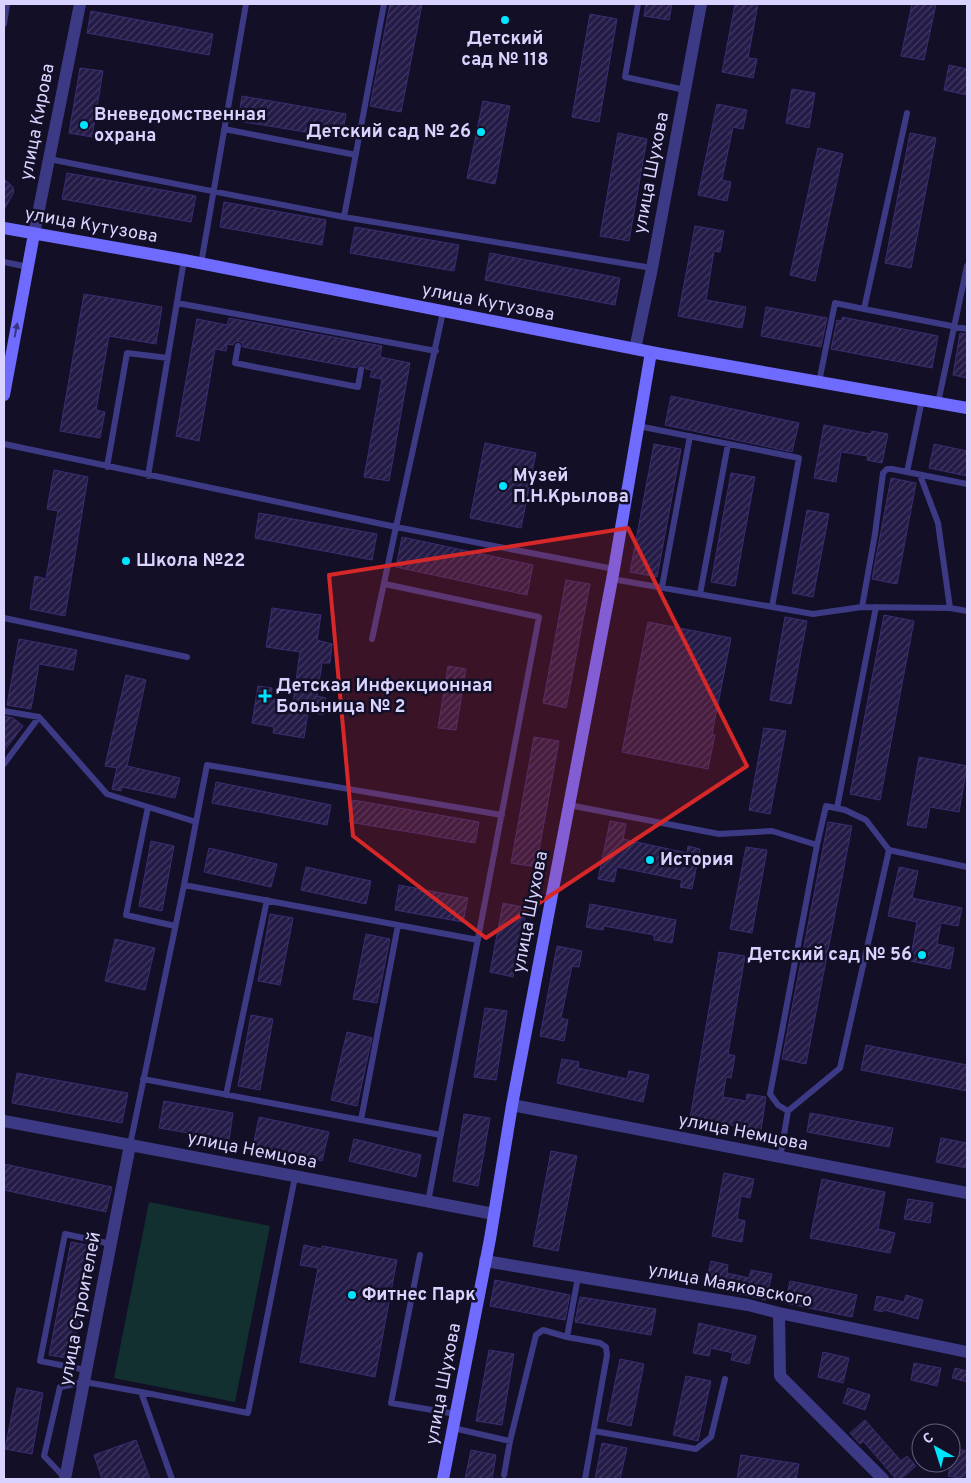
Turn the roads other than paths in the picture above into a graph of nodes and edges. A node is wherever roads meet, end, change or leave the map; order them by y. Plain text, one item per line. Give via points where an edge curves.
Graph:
1 (7, 4) edge
2 (80, 4) edge
3 (246, 4) edge
4 (384, 4) edge
5 (638, 4) edge
6 (701, 4) edge
7 (4, 24) edge
8 (686, 90) junction
9 (907, 113) dead end
10 (224, 130) junction
11 (356, 155) junction
12 (49, 159) junction
13 (214, 191) junction
14 (344, 217) junction
15 (4, 228) edge
16 (34, 234) junction
17 (184, 260) junction
18 (4, 262) edge
19 (201, 264) junction
20 (967, 266) edge
21 (28, 267) junction
22 (652, 268) junction
23 (177, 303) junction
24 (864, 309) junction
25 (443, 312) junction
26 (954, 327) junction
27 (967, 329) edge
28 (238, 346) dead end
29 (635, 349) junction
30 (436, 352) junction
31 (651, 352) junction
32 (168, 358) junction
33 (361, 368) dead end
34 (820, 382) junction
35 (4, 395) edge
36 (922, 400) junction
37 (938, 403) junction
38 (967, 408) edge
39 (638, 426) junction
40 (690, 436) junction
41 (4, 444) edge
42 (728, 444) junction
43 (107, 467) junction
44 (907, 472) junction
45 (920, 475) junction
46 (148, 476) junction
47 (967, 484) edge
48 (396, 527) junction
49 (613, 574) junction
50 (385, 584) junction
51 (662, 587) junction
52 (700, 594) junction
53 (772, 607) junction
54 (862, 607) junction
55 (876, 607) junction
56 (950, 608) junction
57 (967, 610) edge
58 (4, 618) edge
59 (372, 639) dead end
60 (187, 657) dead end
61 (4, 711) edge
62 (39, 717) junction
63 (4, 764) edge
64 (569, 805) junction
65 (148, 807) junction
66 (837, 808) junction
67 (502, 815) junction
68 (196, 822) junction
69 (817, 845) junction
70 (889, 850) junction
71 (967, 867) edge
72 (184, 885) junction
73 (267, 900) junction
74 (398, 925) junction
75 (175, 926) junction
76 (478, 940) junction
77 (144, 1079) junction
78 (226, 1095) junction
79 (512, 1105) junction
80 (788, 1111) junction
81 (361, 1120) junction
82 (4, 1121) edge
83 (441, 1135) junction
84 (130, 1145) junction
85 (780, 1158) junction
86 (295, 1177) junction
87 (967, 1193) edge
88 (428, 1202) junction
89 (494, 1214) junction
90 (111, 1244) junction
91 (420, 1255) dead end
92 (486, 1261) junction
93 (578, 1276) junction
94 (779, 1313) junction
95 (567, 1337) junction
96 (967, 1352) edge
97 (86, 1376) junction
98 (725, 1379) dead end
99 (141, 1392) junction
100 (456, 1414) junction
101 (454, 1428) junction
102 (594, 1431) junction
103 (510, 1441) junction
104 (504, 1475) dead end
105 (65, 1479) edge
106 (172, 1479) edge
107 (443, 1479) edge
108 (585, 1479) edge
109 (883, 1479) edge

1 - 7 lane
2 - 12 street, улица Кирова
3 - 10 lane
4 - 11 lane
5 - 8 lane via 625,78
6 - 8 street, улица Шухова
8 - 22 street, улица Шухова
9 - 24 lane
10 - 11 lane
10 - 13 lane
11 - 14 lane
12 - 13 lane
12 - 16 street, улица Кирова
13 - 14 lane
13 - 19 lane
14 - 22 lane
15 - 16 main road, улица Кутузова
16 - 17 main road, улица Кутузова
16 - 21 main road, улица Кирова
17 - 19 main road, улица Кутузова
17 - 23 lane
18 - 21 lane
19 - 25 main road, улица Кутузова
20 - 26 lane
35 -> 21 main road, улица Кирова
22 - 29 street, улица Шухова
23 - 30 lane
23 - 32 lane
24 - 26 lane
24 - 34 lane via 835,303
25 - 29 main road, улица Кутузова
25 - 30 lane
26 - 27 lane
26 - 37 lane
28 - 33 lane via 236,363 358,387
29 - 31 main road, улица Кутузова
30 - 48 lane
31 - 34 main road, улица Кутузова
31 - 39 main road, улица Шухова
32 - 43 lane via 127,353
32 - 46 lane
34 - 36 main road, улица Кутузова
36 - 37 main road, улица Кутузова
36 - 44 lane
37 - 38 main road, улица Кутузова
39 - 40 lane
39 - 49 main road, улица Шухова
40 - 42 lane
40 - 51 lane
41 - 43 lane
42 - 52 lane
42 - 53 lane via 799,458
43 - 46 lane
44 - 45 lane
44 - 54 lane via 887,469 883,473
45 - 47 lane
45 - 56 lane via 938,523
46 - 48 lane
48 - 49 lane
48 - 50 lane
49 - 51 lane
49 - 64 main road, улица Шухова
50 - 59 lane
50 - 67 lane via 539,617
51 - 52 lane
52 - 53 lane
53 - 54 lane via 813,614
54 - 55 lane
55 - 56 lane
55 - 66 lane
56 - 57 lane
58 - 60 lane
61 - 62 lane
62 - 63 lane
62 - 65 lane via 107,794
64 - 69 lane via 720,834 772,832
64 - 79 main road, улица Шухова
65 - 68 lane
65 - 75 lane via 126,915
66 - 69 lane via 826,806
66 - 70 lane via 866,820
67 - 68 lane via 207,765
67 - 76 lane
68 - 72 lane
69 - 80 lane via 770,1094 778,1106
70 - 71 lane
70 - 80 lane via 840,1068
72 - 73 lane
72 - 75 lane
73 - 74 lane
73 - 78 lane
74 - 76 lane
74 - 81 lane
75 - 77 lane
76 - 83 lane
77 - 78 lane
77 - 84 lane
78 - 81 lane
79 - 85 street, улица Немцова
79 - 89 main road, улица Шухова
80 - 85 lane
81 - 83 lane
82 - 84 street, улица Немцова
83 - 88 lane
84 - 86 street, улица Немцова
84 - 90 street, улица Строителей
85 - 87 street, улица Немцова
86 - 88 street, улица Немцова
86 - 99 lane via 248,1413
88 - 89 street, улица Немцова
89 - 92 main road, улица Шухова
90 - 97 street, улица Строителей
90 - 97 lane via 65,1234 40,1361
91 - 100 lane via 391,1403
92 - 93 street, улица Маяковского
92 - 100 main road, улица Шухова
93 - 94 street, улица Маяковского
93 - 95 lane
94 - 96 street, улица Маяковского
94 - 109 street via 780,1376
95 - 102 lane via 606,1347
95 - 103 lane via 543,1330 536,1336
97 - 99 lane
97 - 105 street, улица Строителей
97 - 105 lane via 60,1387 44,1456
98 - 102 lane via 711,1437 696,1449
99 - 106 lane
100 - 101 main road, улица Шухова
101 - 103 lane
101 - 107 main road, улица Шухова
102 - 108 lane
103 - 104 lane

